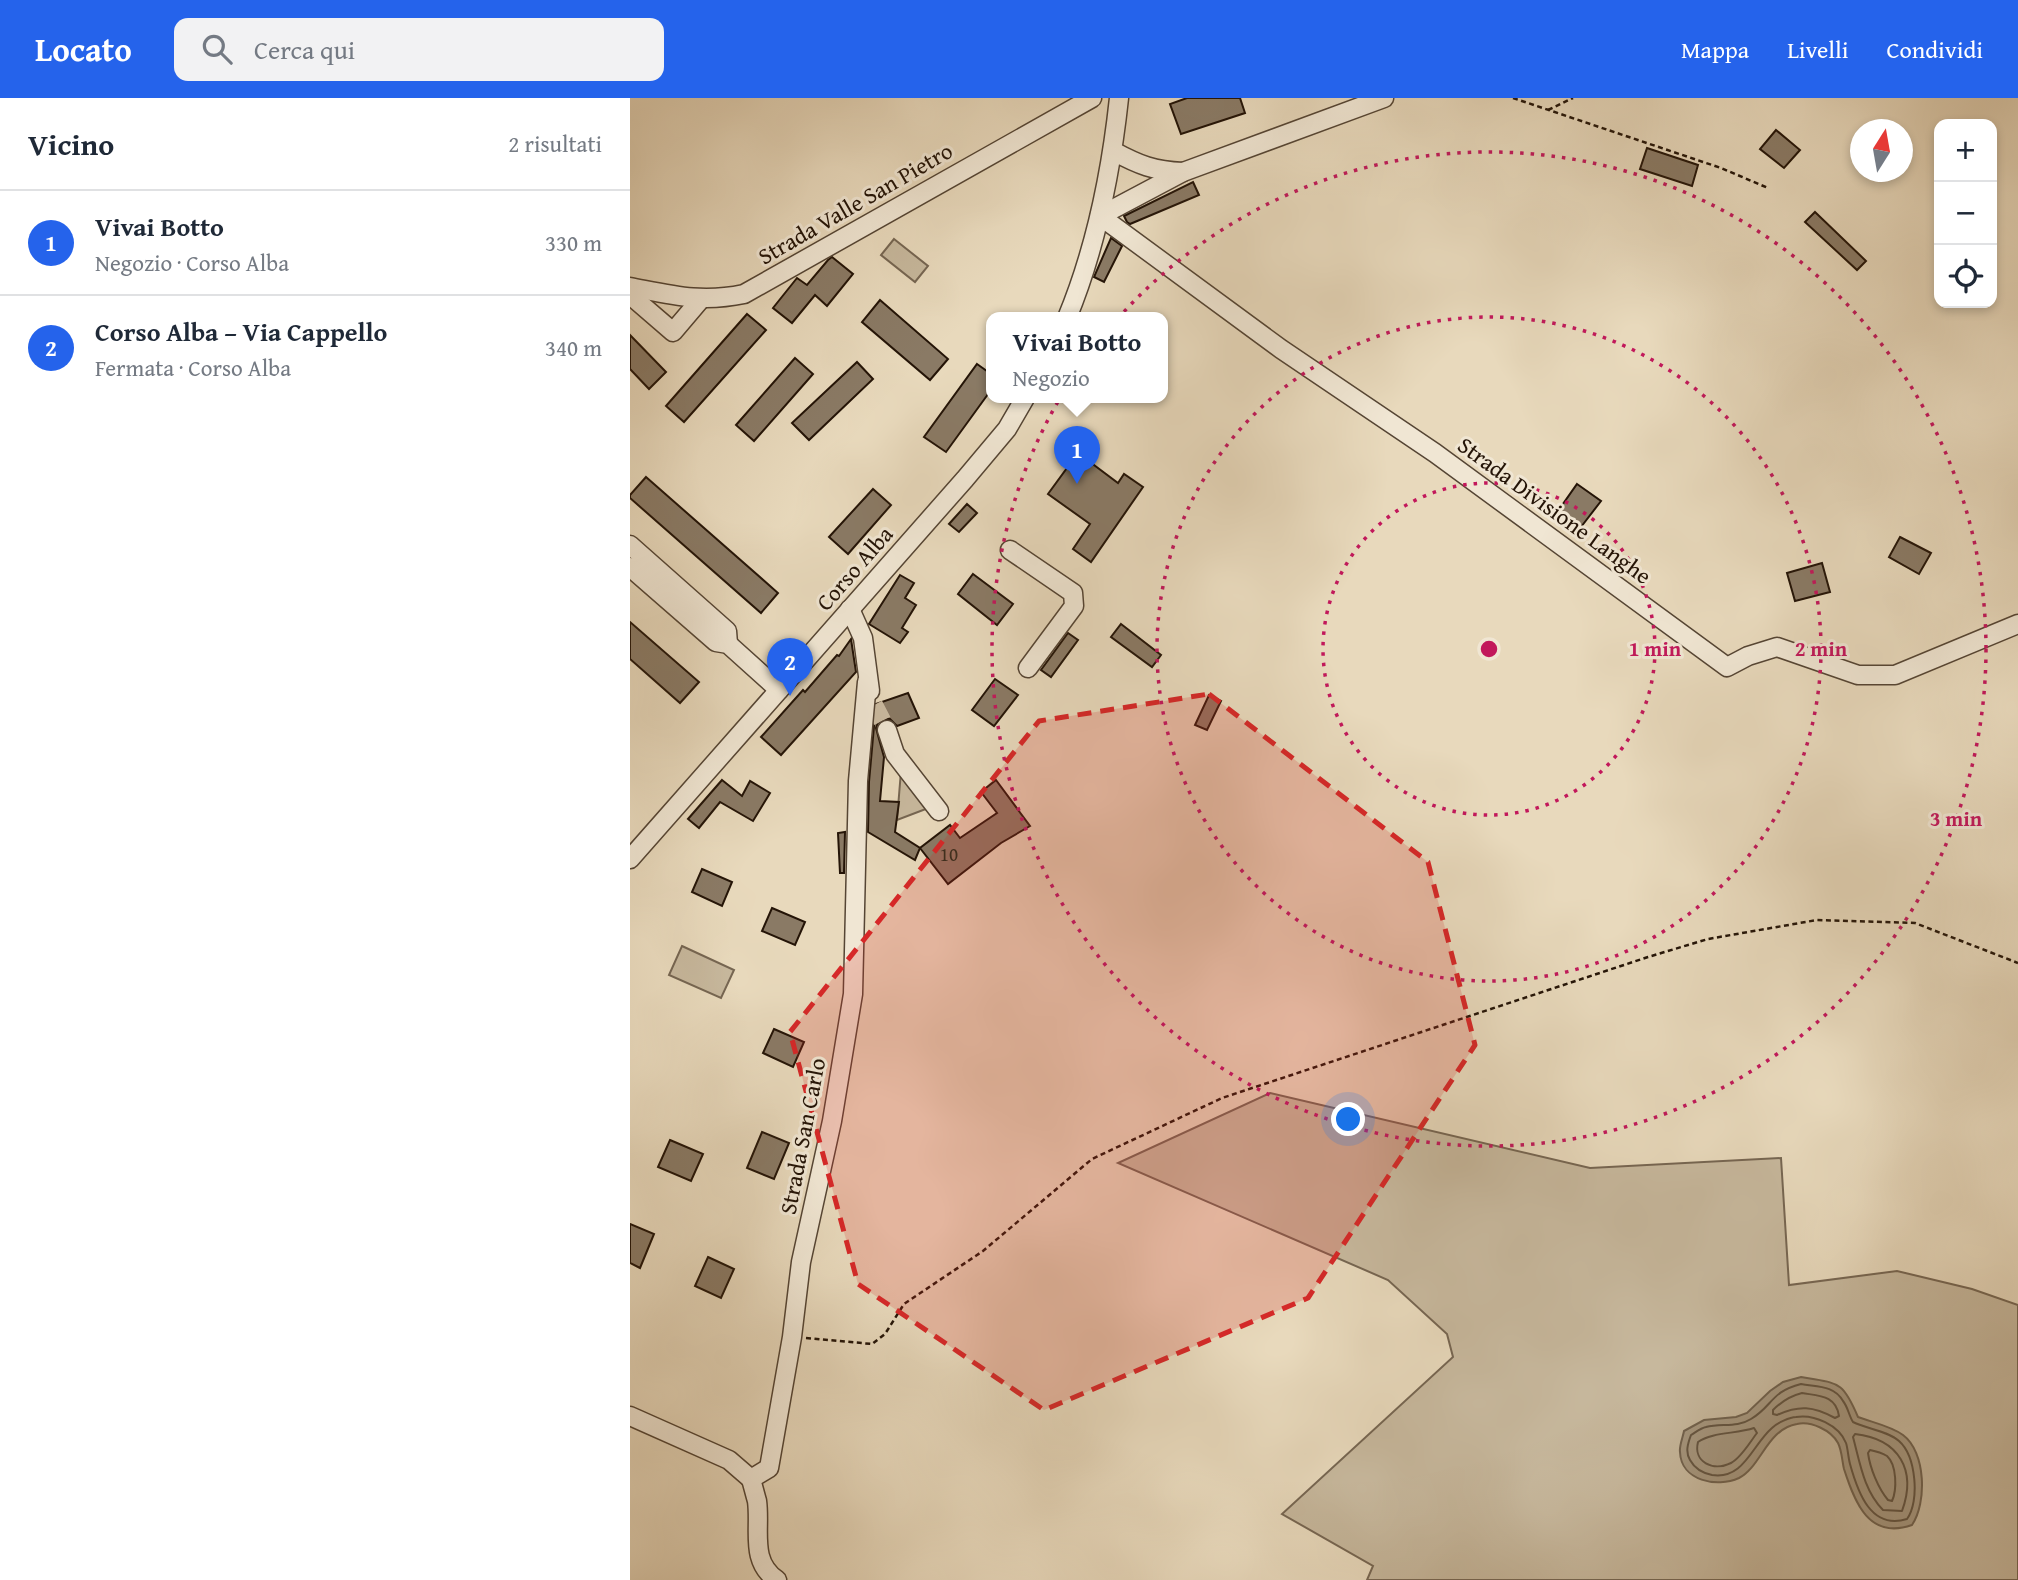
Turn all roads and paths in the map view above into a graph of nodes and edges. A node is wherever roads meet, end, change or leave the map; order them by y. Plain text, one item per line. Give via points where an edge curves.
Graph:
1 (1092, 98) edge
2 (1119, 98) edge
3 (1384, 98) edge
4 (1513, 98) edge
5 (1573, 98) edge
6 (1356, 103) edge
7 (1548, 110) junction
8 (1113, 151) junction
9 (1183, 172) junction
10 (1768, 188) dead end
11 (1100, 216) junction
12 (630, 286) edge
13 (630, 295) edge
14 (701, 299) junction
15 (1069, 312) edge
16 (1022, 403) edge
17 (630, 545) edge
18 (1010, 550) dead end
19 (630, 567) edge
20 (850, 609) junction
21 (2018, 624) edge
22 (728, 644) junction
23 (1028, 668) dead end
24 (867, 682) junction
25 (779, 690) junction
26 (874, 705) tunnel mouth
27 (887, 730) tunnel mouth
28 (939, 811) dead end
29 (630, 859) edge
30 (2018, 963) edge
31 (792, 1337) junction
32 (630, 1416) edge
33 (751, 1479) junction
34 (777, 1580) edge

1 - 14 street, Strada Valle San Pietro via 744,294
2 - 8 street
3 - 6 street
4 - 7 path
5 - 7 path
6 - 9 street
7 - 10 path
8 - 9 street via 1160,172
8 - 11 street
9 - 11 street
11 - 15 street
11 - 21 street, Strada Divisione Langhe via 1727,667 1777,647 1857,675 1895,675
12 - 14 street, Strada Valle San Pietro
13 - 14 street via 673,332
16 - 20 street, Corso Alba via 965,479
17 - 22 street via 727,631
18 - 23 street via 1073,593 1075,599
19 - 22 street via 716,642
20 - 24 street, Strada San Carlo via 863,638
20 - 25 street, Corso Alba
22 - 25 street
24 - 26 street, Strada San Carlo
24 - 31 street, Strada San Carlo via 858,781 853,994 832,1121 801,1262
25 - 29 street, Corso Alba
27 - 28 street via 895,754
30 - 31 path via 1915,923 1816,920 1708,939 1648,957 1222,1098 1093,1159 982,1251 904,1304 872,1345
31 - 33 street, Strada San Carlo via 769,1468
32 - 33 street via 729,1460
33 - 34 street via 757,1502 758,1554

